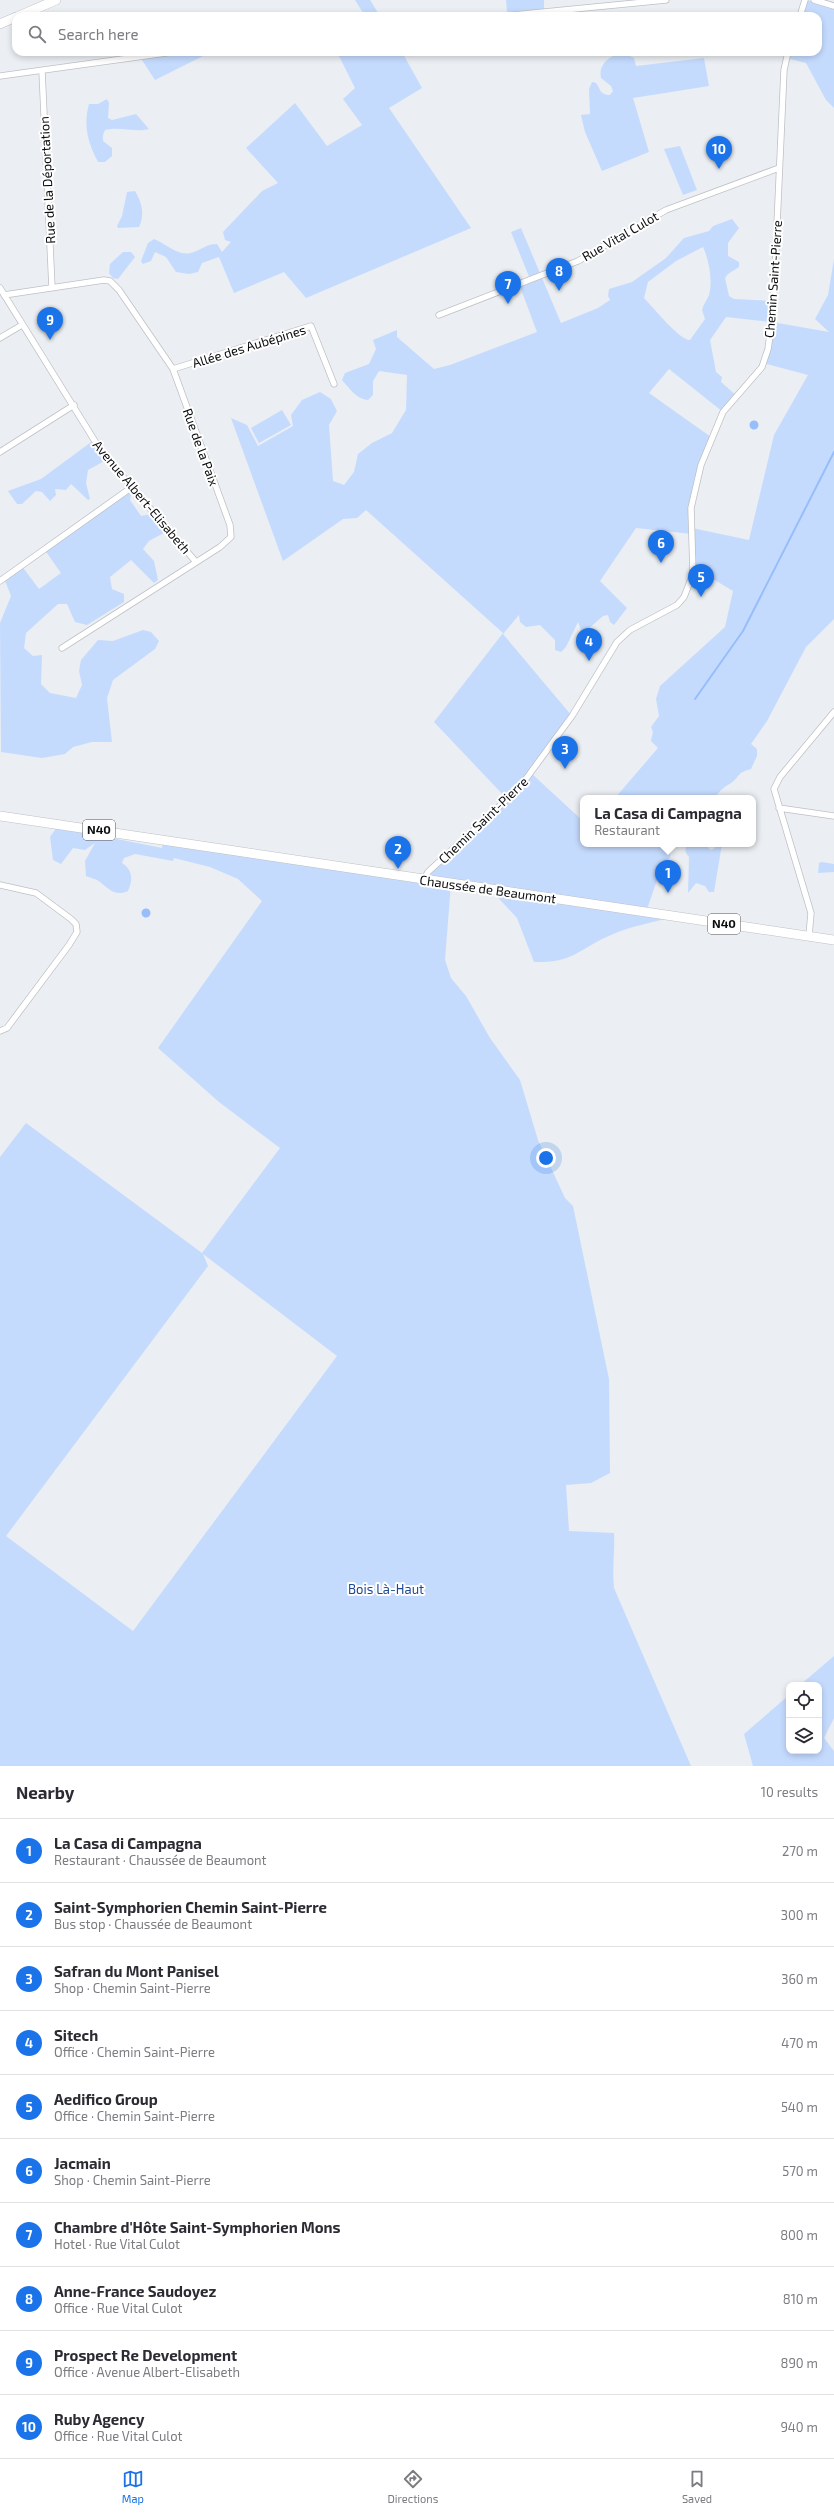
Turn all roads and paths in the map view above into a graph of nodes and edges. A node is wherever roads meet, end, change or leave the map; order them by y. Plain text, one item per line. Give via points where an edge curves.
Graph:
1 (56, 0) edge
2 (666, 0) edge
3 (805, 0) edge
4 (814, 0) edge
5 (834, 6) edge
6 (28, 12) edge
7 (544, 12) edge
8 (801, 12) edge
9 (12, 19) edge
10 (0, 24) edge
11 (145, 56) edge
12 (787, 56) edge
13 (42, 71) junction
14 (0, 76) edge
15 (779, 168) junction
16 (0, 288) edge
17 (52, 288) junction
18 (4, 295) junction
19 (438, 315) dead end
20 (22, 324) junction
21 (0, 338) edge
22 (173, 369) junction
23 (334, 384) dead end
24 (74, 405) junction
25 (0, 452) edge
26 (132, 487) junction
27 (196, 562) junction
28 (0, 581) edge
29 (62, 648) dead end
30 (834, 712) edge
31 (779, 808) junction
32 (0, 816) edge
33 (834, 816) edge
34 (424, 879) junction
35 (0, 885) edge
36 (809, 936) junction
37 (834, 940) edge
38 (0, 1031) edge

1 - 6 main road
2 - 7 street
3 - 8 street
4 - 5 street
9 - 10 main road
11 - 13 street
12 - 15 street, Chemin Saint-Pierre via 784,70
13 - 14 street
13 - 17 street, Rue de la Déportation
15 - 19 street, Rue Vital Culot via 666,210 578,261
15 - 34 street, Chemin Saint-Pierre via 773,301 768,349 759,372 723,412 701,465 692,499 693,574 687,592 677,605 630,630 617,642 572,716 520,787 428,872
16 - 18 street, Avenue Albert-Elisabeth
17 - 18 street, Rue de la Paix
17 - 22 street, Rue de la Paix via 110,281 119,290
18 - 20 street, Avenue Albert-Elisabeth
20 - 21 street
20 - 24 street, Avenue Albert-Elisabeth
22 - 23 street, Allée des Aubépines via 311,326
22 - 27 street, Rue de la Paix via 230,525 231,536 220,547
24 - 25 street
24 - 26 street, Avenue Albert-Elisabeth via 101,451
26 - 27 street, Avenue Albert-Elisabeth
26 - 28 street
27 - 29 street, Rue de la Paix
30 - 31 street via 776,783 775,795
31 - 33 street
31 - 36 street via 811,912
32 - 34 main road, Chaussée de Beaumont / N40
34 - 36 main road, Chaussée de Beaumont / N40
35 - 38 street via 36,893 71,919 76,924 77,932 7,1028
36 - 37 main road, Chaussée de Beaumont / N40

